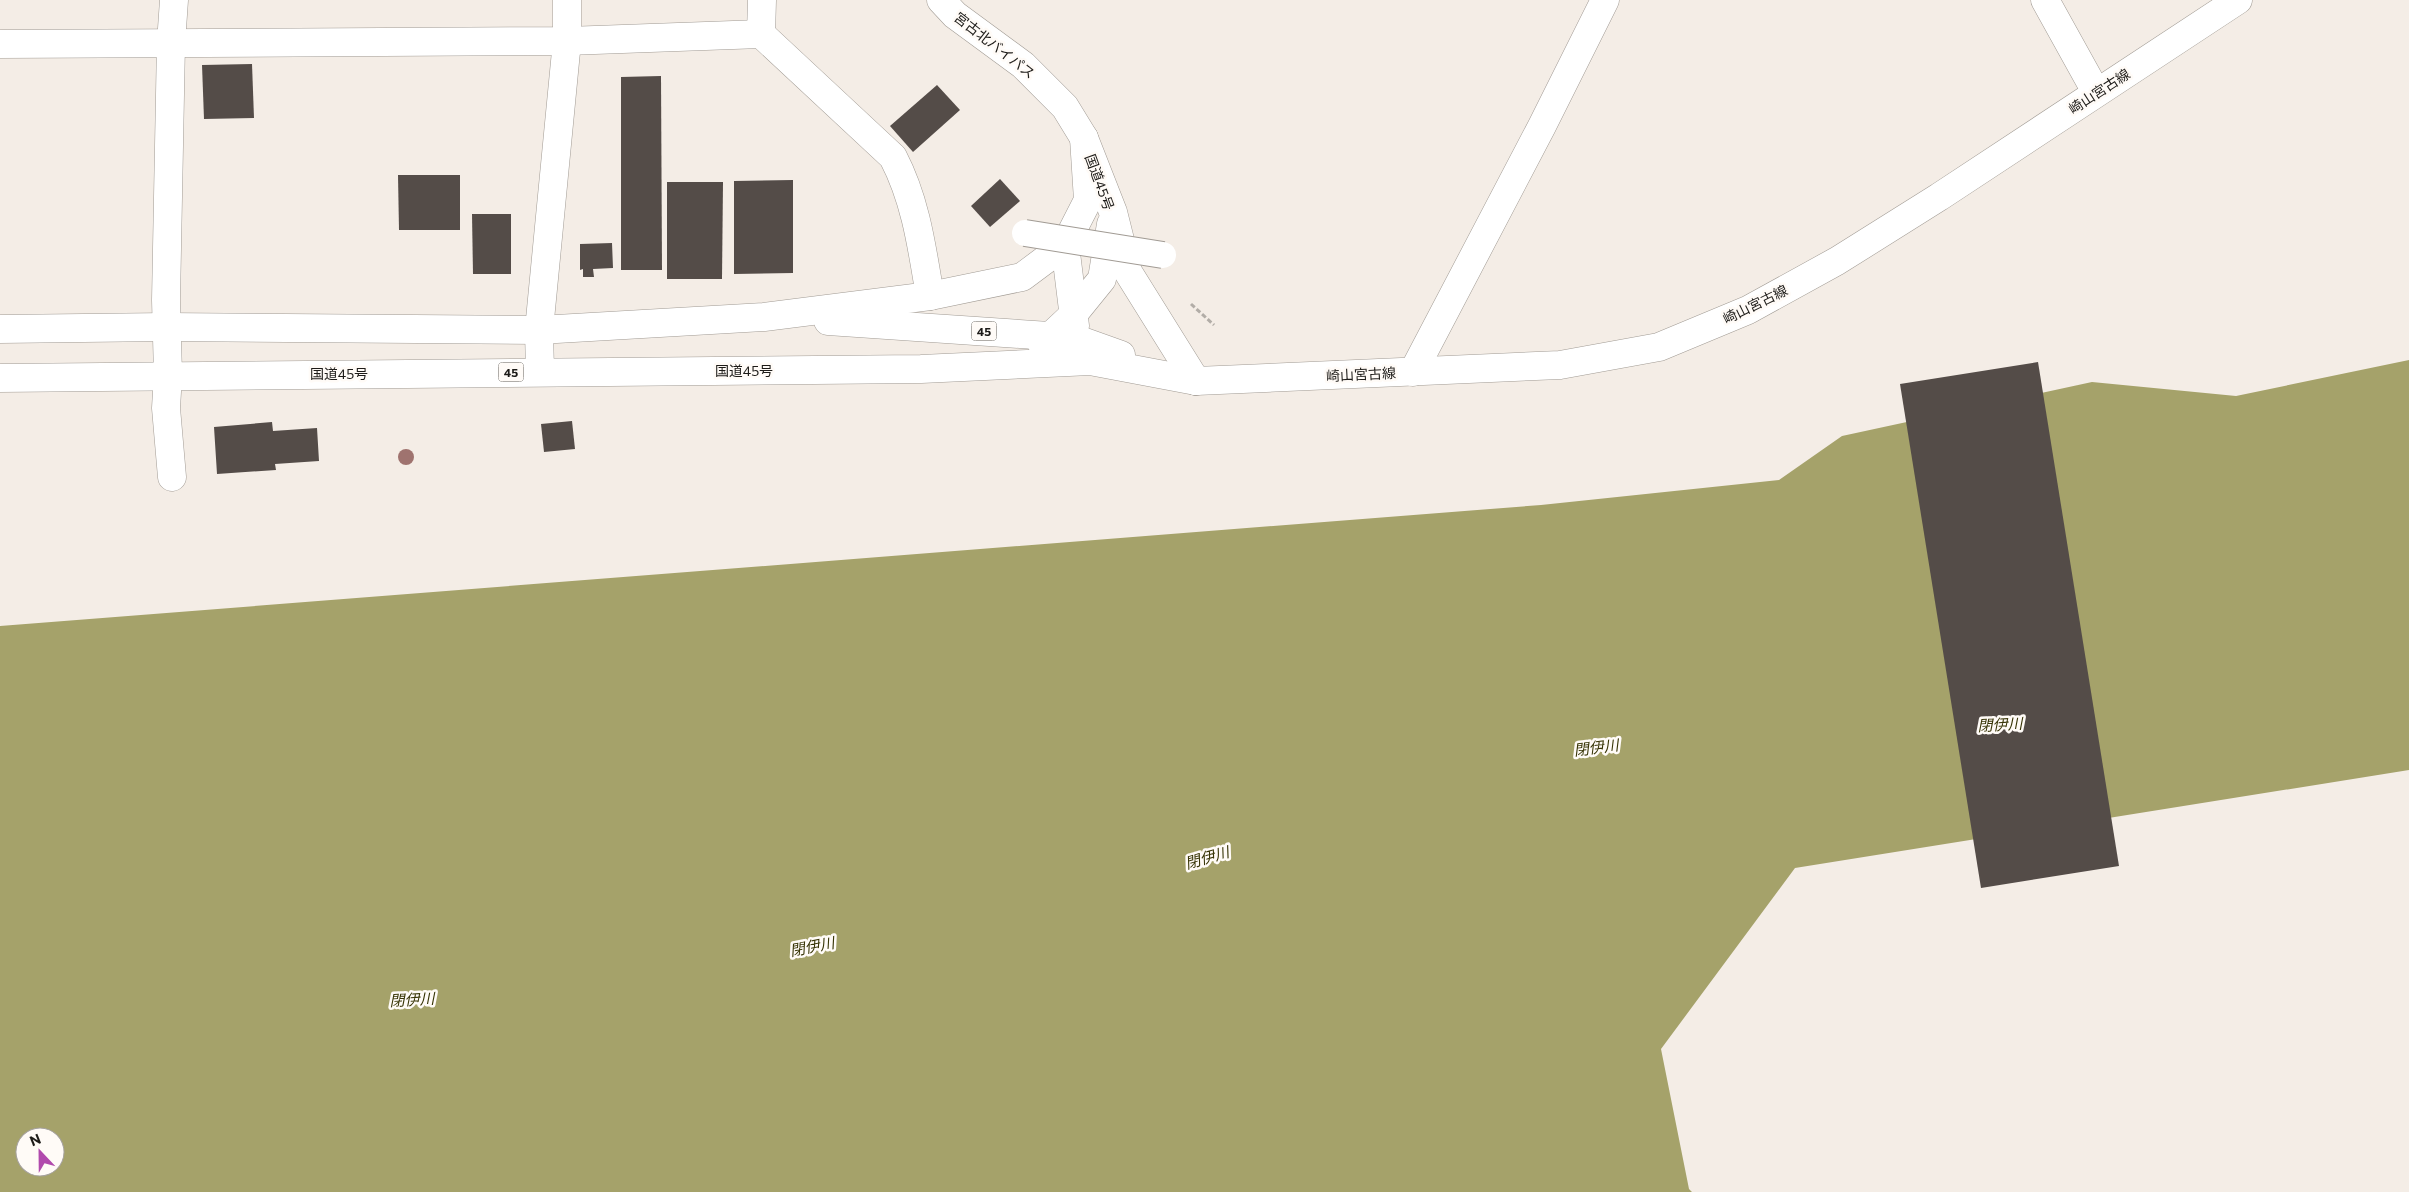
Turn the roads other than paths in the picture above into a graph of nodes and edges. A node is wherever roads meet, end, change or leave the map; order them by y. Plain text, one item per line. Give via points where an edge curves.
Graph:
1 (174, 0) edge
2 (567, 0) edge
3 (762, 0) edge
4 (941, 0) edge
5 (1605, 0) edge
6 (2045, 0) edge
7 (2238, 0) edge
8 (761, 34) junction
9 (567, 41) junction
10 (170, 43) junction
11 (0, 44) edge
12 (2096, 92) junction
13 (1084, 138) junction
14 (1113, 212) junction
15 (1025, 233) dead end
16 (1064, 245) junction
17 (1163, 255) dead end
18 (930, 296) junction
19 (764, 317) junction
20 (166, 327) junction
21 (0, 329) edge
22 (539, 330) junction
23 (1049, 336) junction
24 (1080, 339) junction
25 (1021, 364) junction
26 (540, 372) junction
27 (1413, 372) junction
28 (168, 375) junction
29 (0, 378) edge
30 (1196, 381) junction
31 (172, 478) dead end

1 - 10 main road
2 - 9 main road
3 - 8 main road
4 - 13 main road, 宮古北バイパス / 45 via 954,15 1023,64 1065,107
5 - 27 main road
6 - 12 main road
7 - 12 main road, 崎山宮古線
8 - 9 main road
8 - 18 main road via 893,157 906,182 919,227
9 - 10 main road
9 - 22 main road
10 - 11 main road
10 - 20 main road
12 - 27 main road, 崎山宮古線 via 1837,261 1748,310 1659,347 1560,365
13 - 14 main road, 国道45号 / 45
13 - 16 main road, 国道45号 / 45 via 1088,200
14 - 24 main road, 国道45号 via 1102,279
14 - 30 main road, 45 via 1128,272
15 - 17 street, bridge
16 - 18 main road, 国道45号 / 45 via 1022,277
16 - 24 main road
18 - 19 main road, 国道45号 / 45
19 - 22 main road, 国道45号 / 45
19 - 23 main road, 45
20 - 21 main road, 国道45号 / 45
20 - 22 main road, 国道45号 / 45
20 - 28 main road
22 - 26 main road
23 - 24 main road, 国道45号
23 - 25 main road, 国道45号
24 - 25 main road, 45
24 - 30 main road, 45
25 - 26 main road, 国道45号 / 45 via 921,369
26 - 28 main road, 国道45号 / 45
27 - 30 main road, 崎山宮古線
28 - 29 main road, 国道45号 / 45
28 - 31 main road via 166,408

